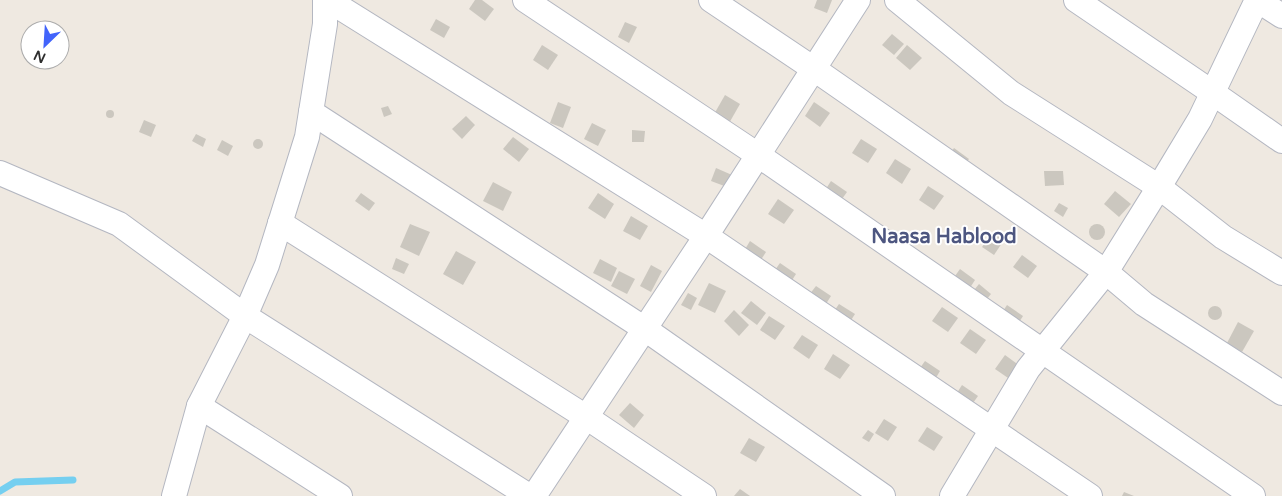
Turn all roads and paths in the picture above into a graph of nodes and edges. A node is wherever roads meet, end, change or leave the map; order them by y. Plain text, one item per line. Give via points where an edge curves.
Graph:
1 (326, 0) edge
2 (525, 0) edge
3 (711, 0) edge
4 (858, 0) edge
5 (897, 0) edge
6 (1076, 0) edge
7 (1257, 0) edge
8 (1282, 16) edge
9 (814, 69) junction
10 (1213, 93) junction
11 (311, 112) junction
12 (1282, 141) edge
13 (758, 155) junction
14 (0, 173) edge
15 (1159, 187) junction
16 (280, 223) junction
17 (706, 236) junction
18 (1106, 272) junction
19 (1282, 273) edge
20 (245, 316) junction
21 (645, 329) junction
22 (1042, 352) junction
23 (1282, 394) edge
24 (198, 406) junction
25 (586, 417) junction
26 (992, 430) junction
27 (174, 496) edge
28 (340, 496) edge
29 (529, 496) edge
30 (534, 496) edge
31 (704, 496) edge
32 (882, 496) edge
33 (952, 496) edge
34 (1090, 496) edge
35 (1253, 496) edge

1 - 11 street
1 - 17 street
2 - 13 street
3 - 9 street
4 - 9 street
5 - 15 street via 1011,93
6 - 10 street
7 - 8 street
7 - 10 street
9 - 13 street
9 - 18 street
10 - 12 street
10 - 15 street
11 - 16 street via 307,137
11 - 21 street
13 - 17 street
13 - 22 street
14 - 20 street via 119,224
15 - 18 street
15 - 19 street via 1223,236
16 - 20 street via 267,265
16 - 25 street
17 - 21 street
17 - 26 street
18 - 22 street
18 - 23 street via 1144,304
20 - 24 street
20 - 29 street
21 - 25 street
21 - 32 street
22 - 26 street via 1028,369
22 - 35 street
24 - 27 street
24 - 28 street
25 - 30 street
25 - 31 street
26 - 33 street
26 - 34 street

